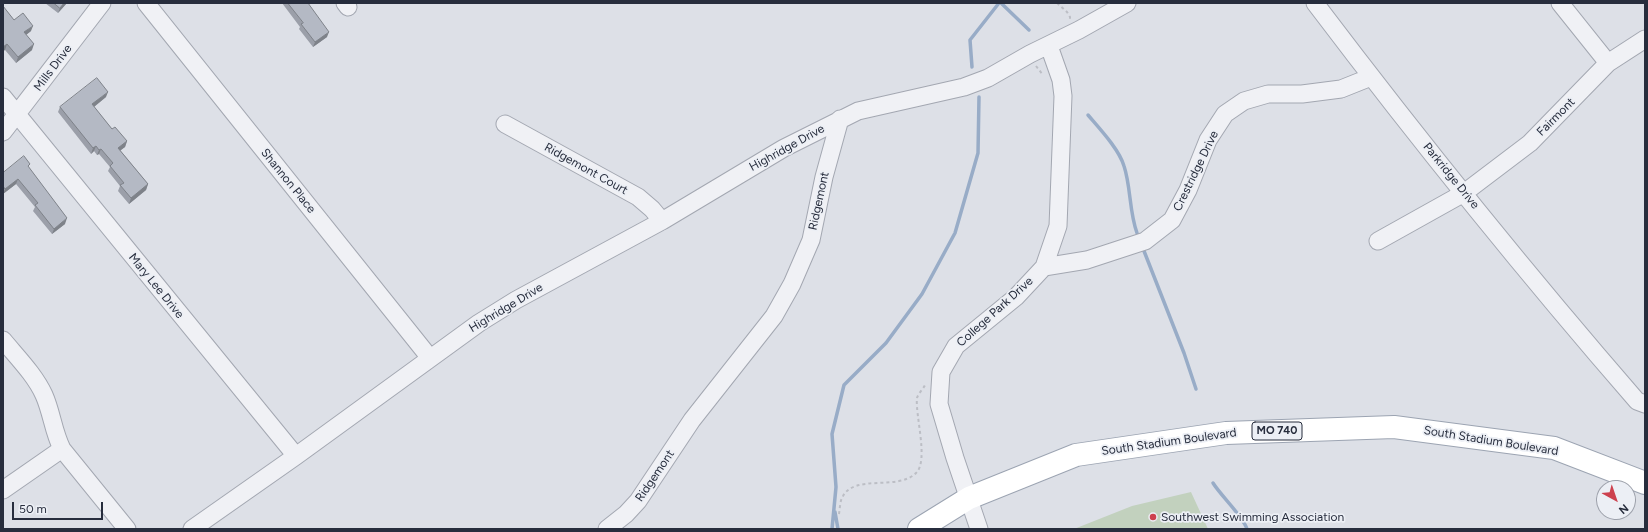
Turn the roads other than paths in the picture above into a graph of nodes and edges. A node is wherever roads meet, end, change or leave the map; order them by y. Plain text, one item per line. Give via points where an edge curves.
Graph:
1 (102, 3) edge
2 (146, 3) edge
3 (1127, 3) edge
4 (1316, 3) edge
5 (1560, 3) edge
6 (1645, 39) edge
7 (1049, 46) junction
8 (1608, 63) junction
9 (1371, 77) junction
10 (3, 97) edge
11 (17, 115) junction
12 (840, 120) junction
13 (505, 124) dead end
14 (3, 132) edge
15 (1464, 193) junction
16 (662, 221) junction
17 (1378, 241) dead end
18 (1044, 267) junction
19 (3, 340) edge
20 (430, 358) junction
21 (1645, 404) edge
22 (62, 449) junction
23 (296, 456) junction
24 (1645, 483) edge
25 (3, 490) edge
26 (969, 498) junction
27 (128, 529) edge
28 (192, 529) edge
29 (607, 529) edge
30 (919, 529) edge
31 (979, 529) edge

1 - 11 street, Mills Drive
2 - 20 street, Shannon Place
3 - 7 street
4 - 9 street, Parkridge Drive
5 - 8 street
6 - 8 street, Fairmont
7 - 12 street via 988,78 964,87 858,111
7 - 18 street, College Park Drive via 1064,96 1058,226
8 - 15 street, Fairmont via 1530,143
9 - 15 street, Parkridge Drive
9 - 18 street, Crestridge Drive via 1341,89 1302,94 1268,94 1244,101 1226,114 1208,140 1188,190 1172,220 1145,241 1087,260
10 - 11 street, Mary Lee Drive
11 - 14 street, Mills Drive
11 - 23 street, Mary Lee Drive
12 - 16 street, Highridge Drive via 784,148
12 - 29 street, Ridgemont via 824,177 811,240 792,284 774,316 692,420 638,501
13 - 16 street, Ridgemont Court via 638,197
15 - 17 street, Fairmont
15 - 21 street, Parkridge Drive via 1590,347 1637,401
16 - 20 street, Highridge Drive via 516,300
18 - 26 street, College Park Drive via 1016,297 956,346 941,372 939,404
19 - 22 street via 44,395 55,435
20 - 23 street, Highridge Drive
22 - 25 street
22 - 27 street
23 - 28 street, Highridge Drive
24 - 26 main road, South Stadium Boulevard / MO 740 via 1554,448 1394,427 1226,433 1076,455
26 - 30 main road, South Stadium Boulevard / MO 740
26 - 31 street, College Park Drive

